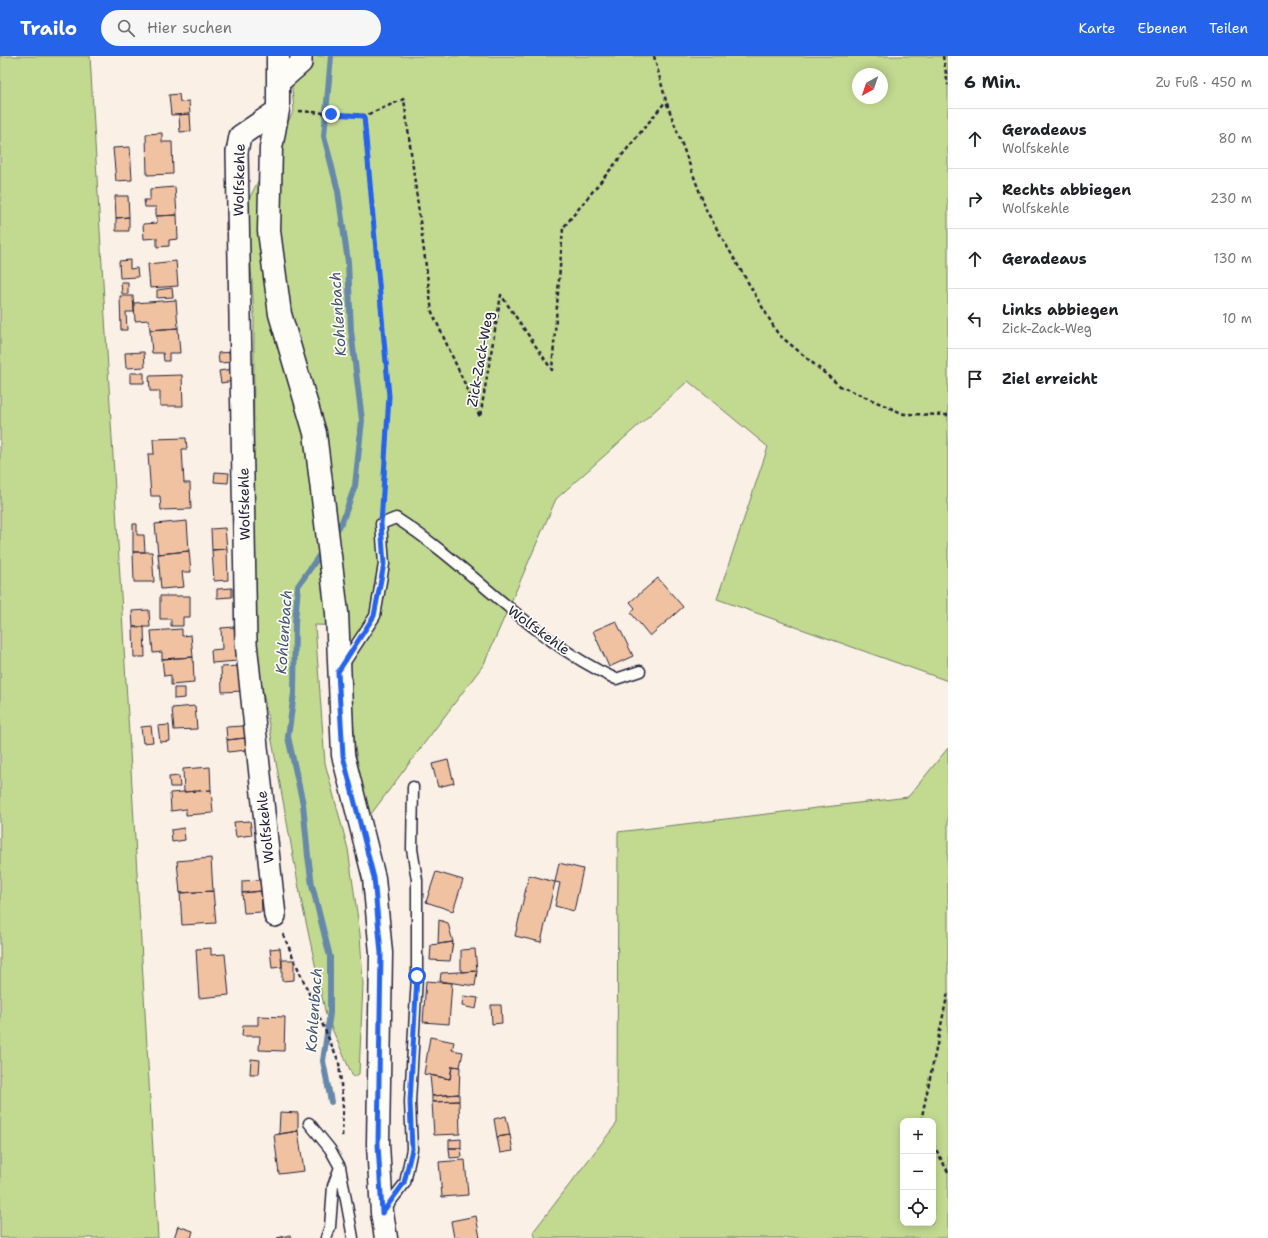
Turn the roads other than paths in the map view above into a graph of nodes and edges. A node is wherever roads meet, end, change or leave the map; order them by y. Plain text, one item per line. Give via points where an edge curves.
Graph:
1 (278, 56) edge
2 (301, 56) edge
3 (278, 83) junction
4 (278, 110) junction
5 (640, 671) dead end
6 (338, 672) junction
7 (413, 787) dead end
8 (275, 916) road end
9 (309, 1123) dead end
10 (340, 1168) junction
11 (382, 1213) junction
12 (326, 1238) edge
13 (353, 1238) edge
14 (386, 1238) edge

1 - 3 street
2 - 3 street via 301,63
3 - 4 street
4 - 6 street via 271,148 270,231 280,314 315,433 337,613
4 - 8 street, Wolfskehle via 240,136 237,152 246,643
5 - 6 lane, Wolfskehle via 616,679 591,667 492,595 422,536 396,518 381,524 384,564 374,616
6 - 11 street via 343,756 374,878 381,953 378,1144
7 - 11 lane via 412,849 417,880 417,976 410,1102 412,1149 404,1183
9 - 10 lane via 330,1149
10 - 12 lane via 333,1186 330,1227
10 - 13 lane
11 - 14 street

